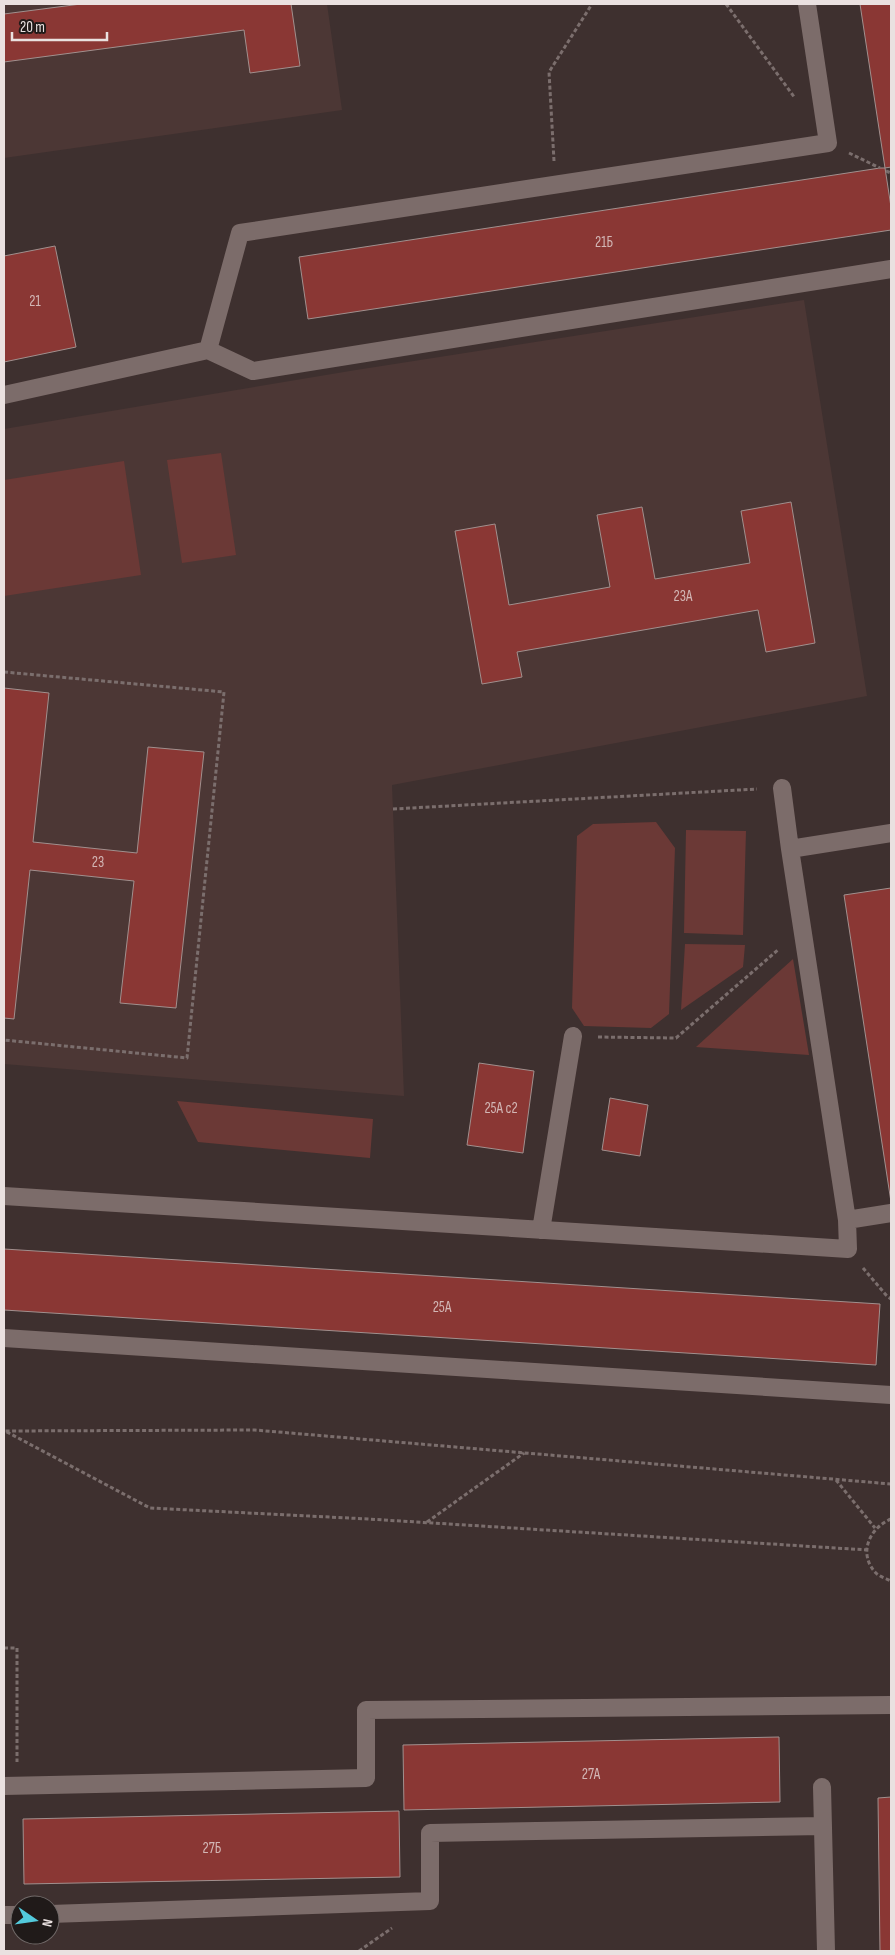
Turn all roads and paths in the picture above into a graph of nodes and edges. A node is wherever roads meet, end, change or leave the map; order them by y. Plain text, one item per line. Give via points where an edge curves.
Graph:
1 (588, 4) edge
2 (592, 4) edge
3 (726, 4) edge
4 (807, 4) edge
5 (589, 9) junction
6 (800, 104) dead end
7 (828, 143) junction
8 (880, 168) dead end
9 (886, 171) dead end
10 (891, 173) edge
11 (555, 185) junction
12 (891, 270) edge
13 (208, 350) junction
14 (4, 395) edge
15 (4, 672) edge
16 (782, 788) joint
17 (393, 809) dead end
18 (891, 833) edge
19 (790, 849) junction
20 (802, 929) junction
21 (573, 1036) joint
22 (4, 1040) edge
23 (4, 1196) edge
24 (891, 1213) edge
25 (847, 1220) junction
26 (540, 1230) junction
27 (848, 1249) junction
28 (891, 1299) edge
29 (4, 1338) edge
30 (891, 1395) edge
31 (4, 1431) edge
32 (524, 1453) junction
33 (835, 1479) junction
34 (891, 1484) edge
35 (891, 1519) edge
36 (427, 1522) junction
37 (875, 1528) junction
38 (868, 1550) junction
39 (891, 1582) edge
40 (4, 1648) edge
41 (891, 1705) edge
42 (11, 1786) edge
43 (822, 1787) dead end
44 (823, 1826) junction
45 (60, 1914) edge
46 (826, 1951) edge

1 - 5 path
2 - 5 path
3 - 6 path
4 - 7 lane
5 - 11 path via 549,72
7 - 8 path
7 - 11 lane
9 - 10 path
11 - 13 lane via 240,233
12 - 13 lane via 253,371
13 - 14 lane
15 - 22 path via 224,692 187,1058
16 - 17 path
16 - 19 lane
18 - 19 lane
19 - 20 lane
20 - 21 path via 676,1038
20 - 25 lane
21 - 26 lane
23 - 26 lane
24 - 25 lane
25 - 27 lane
26 - 27 lane
27 - 28 path
29 - 30 lane
31 - 32 path via 255,1430
31 - 36 path via 150,1508
32 - 33 path
32 - 36 path
33 - 34 path
33 - 37 path
35 - 37 path
36 - 38 path
37 - 38 path via 867,1543
38 - 39 path via 868,1560 877,1574
40 - 42 path via 17,1648
41 - 42 lane via 366,1710 366,1778
43 - 44 lane
44 - 45 lane via 430,1833 430,1901
44 - 46 lane

